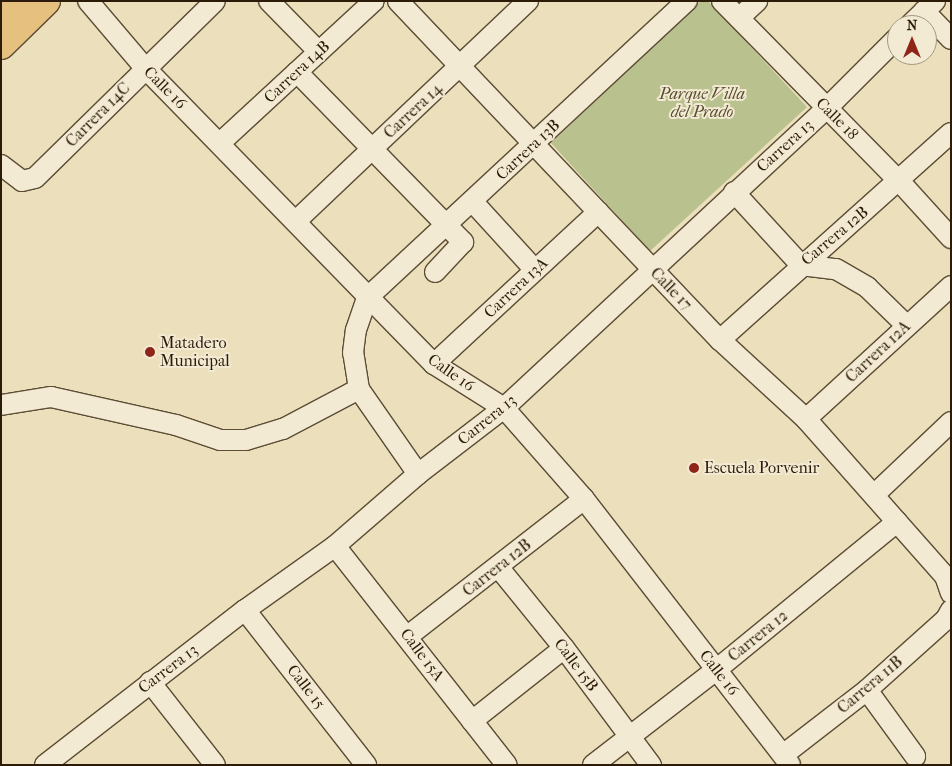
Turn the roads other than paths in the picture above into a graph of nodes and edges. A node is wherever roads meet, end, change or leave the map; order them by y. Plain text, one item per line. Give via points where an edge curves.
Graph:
1 (14, 1) edge
2 (46, 1) edge
3 (88, 1) edge
4 (214, 1) edge
5 (269, 1) edge
6 (374, 1) edge
7 (398, 1) edge
8 (528, 1) edge
9 (687, 1) edge
10 (722, 1) edge
11 (757, 1) edge
12 (923, 12) edge
13 (1, 14) edge
14 (739, 18) junction
15 (951, 39) edge
16 (1, 45) edge
17 (887, 48) edge
18 (319, 52) junction
19 (460, 67) junction
20 (144, 68) junction
21 (297, 72) junction
22 (826, 108) junction
23 (951, 133) edge
24 (220, 143) junction
25 (534, 145) junction
26 (371, 150) junction
27 (1, 165) edge
28 (900, 182) junction
29 (734, 192) junction
30 (472, 201) junction
31 (598, 212) junction
32 (296, 221) junction
33 (446, 226) junction
34 (951, 238) edge
35 (801, 266) junction
36 (535, 270) junction
37 (653, 270) junction
38 (435, 272) dead end
39 (951, 286) edge
40 (367, 298) junction
41 (906, 325) junction
42 (720, 340) junction
43 (434, 364) junction
44 (359, 389) junction
45 (1, 405) edge
46 (504, 408) junction
47 (806, 419) junction
48 (951, 422) edge
49 (418, 474) junction
50 (874, 495) junction
51 (584, 499) junction
52 (897, 522) junction
53 (335, 546) junction
54 (499, 568) junction
55 (949, 580) edge
56 (245, 610) junction
57 (951, 610) edge
58 (408, 636) junction
59 (564, 648) junction
60 (716, 670) junction
61 (150, 682) junction
62 (867, 690) junction
63 (472, 721) junction
64 (628, 736) junction
65 (915, 756) dead end
66 (787, 760) edge
67 (45, 765) edge
68 (215, 765) edge
69 (366, 765) edge
70 (506, 765) edge
71 (593, 765) edge
72 (650, 765) edge

1 - 13 highway
2 - 16 highway
3 - 20 street, Calle 16
4 - 20 street, Carrera 14C
5 - 18 street
6 - 18 street, Carrera 14B
7 - 19 street, Calle 17
8 - 19 street, Carrera 14
9 - 25 street, Carrera 13B
10 - 14 street, Calle 18
11 - 14 street
12 - 15 street
14 - 22 street, Calle 18
17 - 22 street, Carrera 13
18 - 21 street, Carrera 14B
19 - 25 street, Calle 17
19 - 26 street, Carrera 14
20 - 24 street, Calle 16
20 - 27 street, Carrera 14C via 35,178 22,181
21 - 24 street, Carrera 14B
21 - 26 street
22 - 28 street, Calle 18
22 - 29 street, Carrera 13
23 - 28 street, Carrera 12B
24 - 32 street, Calle 16
25 - 30 street, Carrera 13B
25 - 31 street, Calle 17
26 - 32 street, Carrera 14
26 - 33 street
28 - 34 street, Calle 18
28 - 35 street, Carrera 12B
29 - 35 street
29 - 37 street, Carrera 13
30 - 33 street, Carrera 13B
30 - 36 street
31 - 36 street, Carrera 13A
31 - 37 street, Calle 17
32 - 40 street, Calle 16
33 - 38 street via 463,242
33 - 40 street, Carrera 13B
35 - 41 street via 836,269 867,287
35 - 42 street, Carrera 12B
36 - 43 street, Carrera 13A
37 - 42 street, Calle 17
37 - 46 street, Carrera 13
39 - 41 street, Carrera 12A
40 - 43 street, Calle 16
40 - 44 street via 356,330 353,353
41 - 47 street, Carrera 12A
42 - 47 street, Calle 17
43 - 46 street, Calle 16
44 - 45 street via 283,429 246,440 220,440 176,425 51,397
44 - 49 street
46 - 49 street, Carrera 13
46 - 51 street, Calle 16
47 - 50 street, Calle 17
48 - 50 street
49 - 53 street, Carrera 13
50 - 52 street, Calle 17
51 - 54 street, Carrera 12B
51 - 60 street, Calle 16
52 - 55 street, Calle 17
52 - 60 street, Carrera 12
53 - 56 street, Carrera 13
53 - 58 street, Calle 15A
54 - 58 street, Carrera 12B
54 - 59 street, Calle 15B
56 - 61 street, Carrera 13
56 - 69 street, Calle 15
57 - 62 street, Carrera 11B
58 - 63 street, Calle 15A
59 - 63 street
59 - 64 street, Calle 15B
60 - 64 street, Carrera 12
60 - 66 street, Calle 16
61 - 67 street, Carrera 13
61 - 68 street
62 - 65 street
62 - 66 street, Carrera 11B
63 - 70 street, Calle 15A
64 - 71 street, Carrera 12
64 - 72 street, Calle 15B

